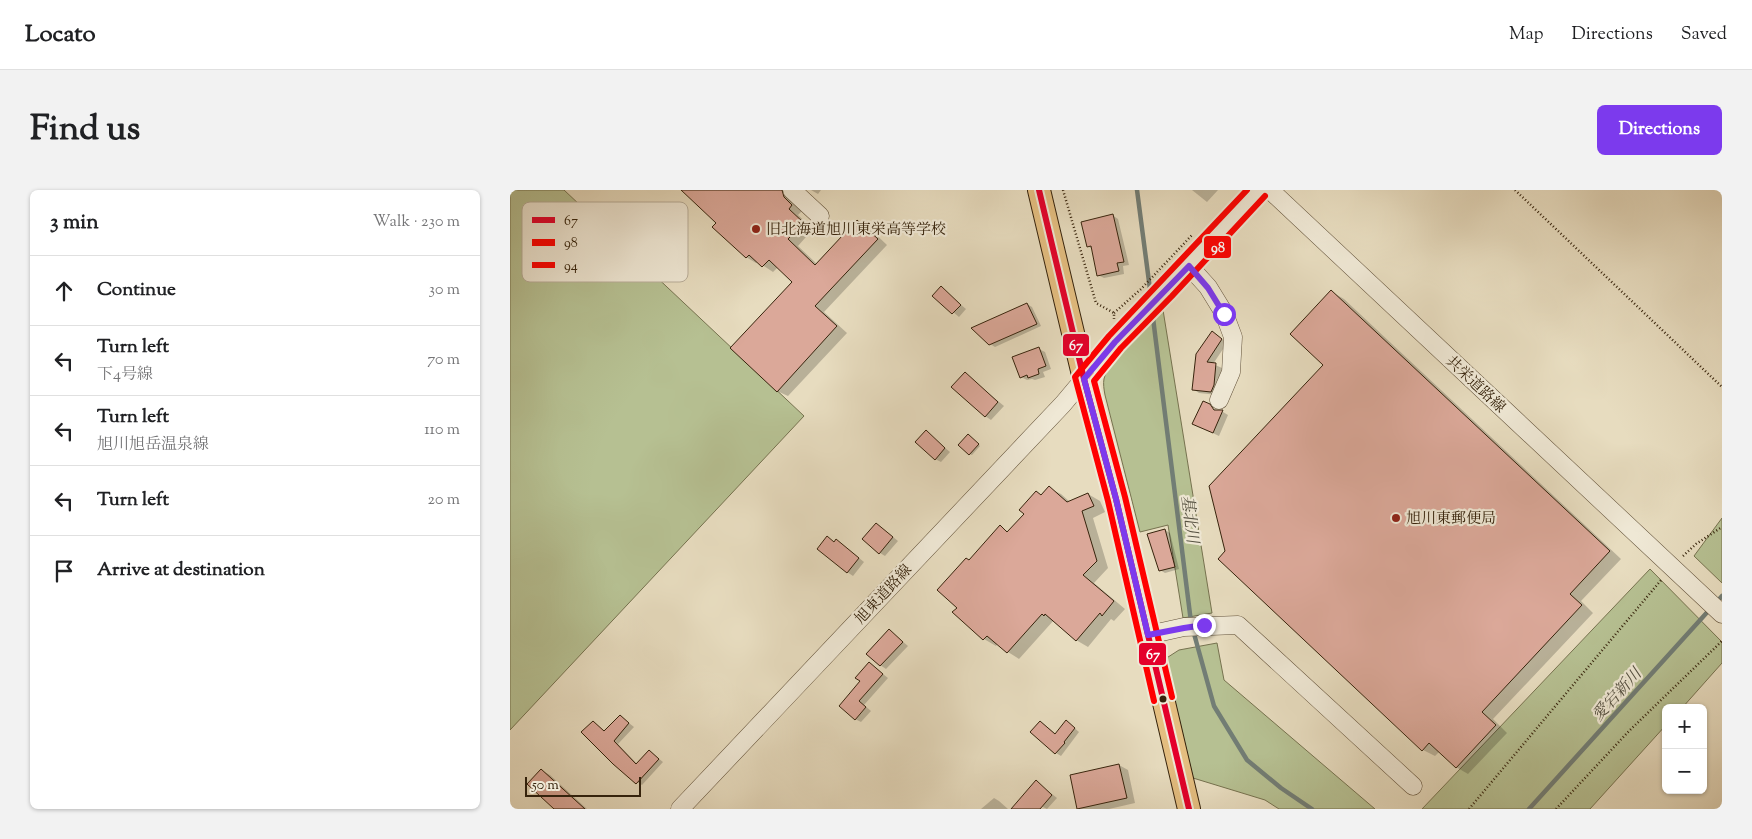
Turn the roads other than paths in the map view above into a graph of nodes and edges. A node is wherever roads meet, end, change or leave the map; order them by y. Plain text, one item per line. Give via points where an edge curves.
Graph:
1 (792, 190) edge
2 (1039, 190) edge
3 (1259, 190) edge
4 (1270, 190) edge
5 (820, 216) dead end
6 (1189, 266) junction
7 (1084, 379) junction
8 (1219, 400) dead end
9 (1722, 614) edge
10 (1148, 635) junction
11 (1413, 786) dead end
12 (680, 809) edge
13 (1189, 809) edge

1 - 5 street
2 - 7 main road
3 - 6 street, 旭東道路線
4 - 9 street, 共栄道路線
6 - 7 street, 旭東道路線
6 - 8 street via 1208,288 1234,338 1231,372
7 - 10 main road
7 - 12 street, 旭東道路線
10 - 11 street via 1204,625 1238,625
10 - 13 main road

